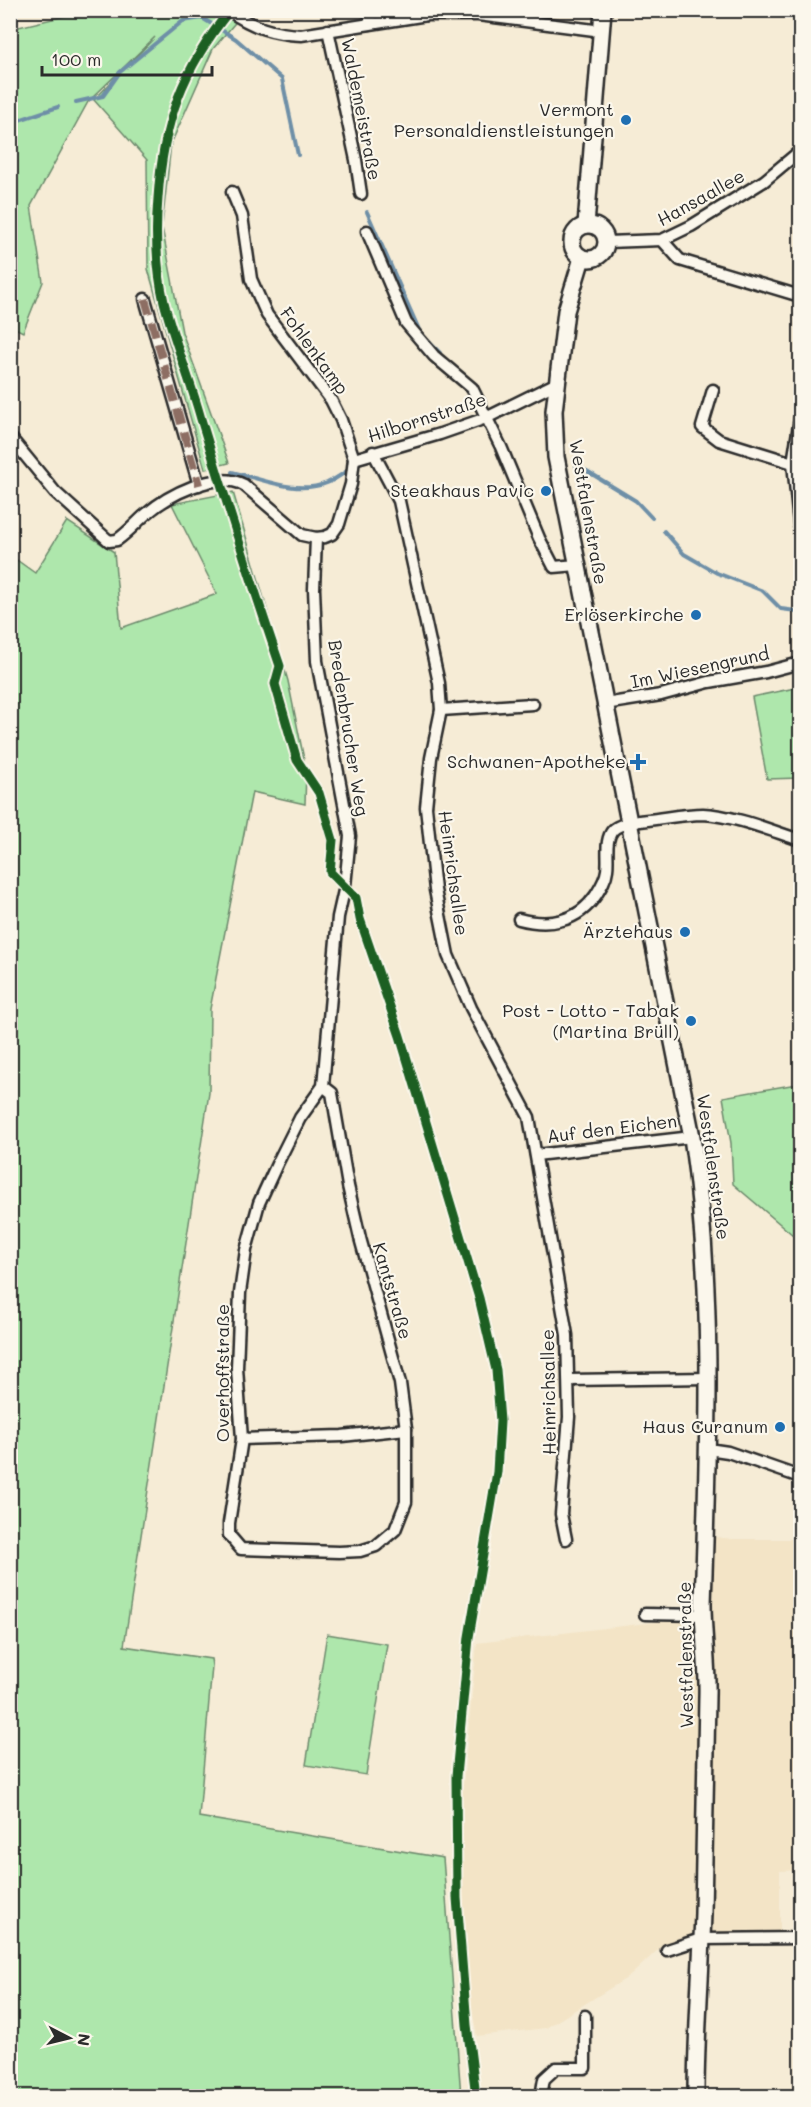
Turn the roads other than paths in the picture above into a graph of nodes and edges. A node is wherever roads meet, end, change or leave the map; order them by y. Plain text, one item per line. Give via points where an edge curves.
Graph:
1 (228, 10) edge
2 (371, 10) edge
3 (603, 10) edge
4 (608, 10) edge
5 (369, 24) junction
6 (328, 30) junction
7 (602, 31) junction
8 (801, 151) edge
9 (232, 192) dead end
10 (361, 194) dead end
11 (586, 225) junction
12 (367, 231) dead end
13 (662, 240) junction
14 (607, 242) junction
15 (582, 258) junction
16 (801, 296) edge
17 (145, 299) dead end
18 (557, 383) junction
19 (713, 390) dead end
20 (486, 418) junction
21 (801, 418) edge
22 (10, 437) edge
23 (373, 453) junction
24 (354, 459) junction
25 (793, 463) junction
26 (199, 485) junction
27 (799, 508) edge
28 (801, 534) edge
29 (316, 538) junction
30 (577, 565) junction
31 (801, 663) edge
32 (533, 704) dead end
33 (605, 704) junction
34 (441, 711) junction
35 (628, 824) junction
36 (801, 840) edge
37 (519, 919) dead end
38 (323, 1086) junction
39 (692, 1137) junction
40 (536, 1155) junction
41 (709, 1378) junction
42 (569, 1380) junction
43 (406, 1429) junction
44 (242, 1439) junction
45 (708, 1449) junction
46 (801, 1477) edge
47 (229, 1535) joint
48 (566, 1539) dead end
49 (645, 1614) dead end
50 (703, 1615) junction
51 (801, 1938) edge
52 (701, 1939) junction
53 (668, 1950) dead end
54 (585, 2016) dead end
55 (541, 2097) edge
56 (696, 2097) edge

1 - 6 street via 246,23 276,33
2 - 5 street
3 - 7 main road
4 - 7 main road
5 - 6 street
5 - 7 street via 427,15 478,15
6 - 10 street, Waldemeistraße
7 - 11 main road
8 - 13 street, Hansaallee via 764,181
9 - 24 street, Fohlenkamp via 242,216 251,279 267,315 332,400
11 - 14 main road via 600,228
11 - 15 main road via 576,230 572,240 574,251
12 - 20 street via 406,323 434,356 472,388
13 - 14 street, Hansaallee
13 - 16 street via 680,260
14 - 15 main road via 599,256
15 - 18 main road, Westfalenstraße via 566,311
17 - 26 street
18 - 20 street, Hilbornstraße
18 - 30 main road, Westfalenstraße via 556,457
19 - 25 street via 702,427 719,440
20 - 23 street, Hilbornstraße
20 - 30 street via 554,567
21 - 25 street
22 - 26 street via 55,492 109,541 117,540 161,503
23 - 24 street, Hilbornstraße
23 - 34 street, Heinrichsallee via 399,501 439,683
24 - 29 street, Hilbornstraße via 339,525 332,534
25 - 27 street
26 - 29 street via 219,480 238,482 302,535
27 - 28 street
29 - 38 street, Bredenbrucher Weg via 317,661 350,836 338,917
30 - 33 main road, Westfalenstraße
31 - 33 street, Im Wiesengrund
32 - 34 street
33 - 35 main road, Westfalenstraße
34 - 40 street, Heinrichsallee via 426,807 435,890 448,955 471,1008 529,1117
35 - 36 street via 702,814 737,819
35 - 37 street via 611,832 607,873 581,912 548,923
35 - 39 main road, Westfalenstraße
38 - 43 street, Kantstraße via 332,1093 348,1186 400,1383
38 - 44 street, Overhoffstraße via 300,1118 277,1164 259,1203 246,1250 237,1368
39 - 40 street, Auf den Eichen
39 - 41 main road, Westfalenstraße via 701,1205
40 - 42 street, Heinrichsallee via 567,1335
41 - 42 street
41 - 45 main road, Westfalenstraße
42 - 48 street, Heinrichsallee via 561,1514
43 - 44 street via 342,1436
43 - 47 street, Kantstraße via 406,1502 395,1530 376,1546 339,1552 254,1551 241,1549
44 - 47 street, Overhoffstraße
45 - 46 street
45 - 50 main road, Westfalenstraße
49 - 50 street
50 - 52 main road, Westfalenstraße via 707,1692
51 - 52 street
52 - 53 street
52 - 56 main road, Westfalenstraße
54 - 55 street via 585,2068 556,2068 544,2079

